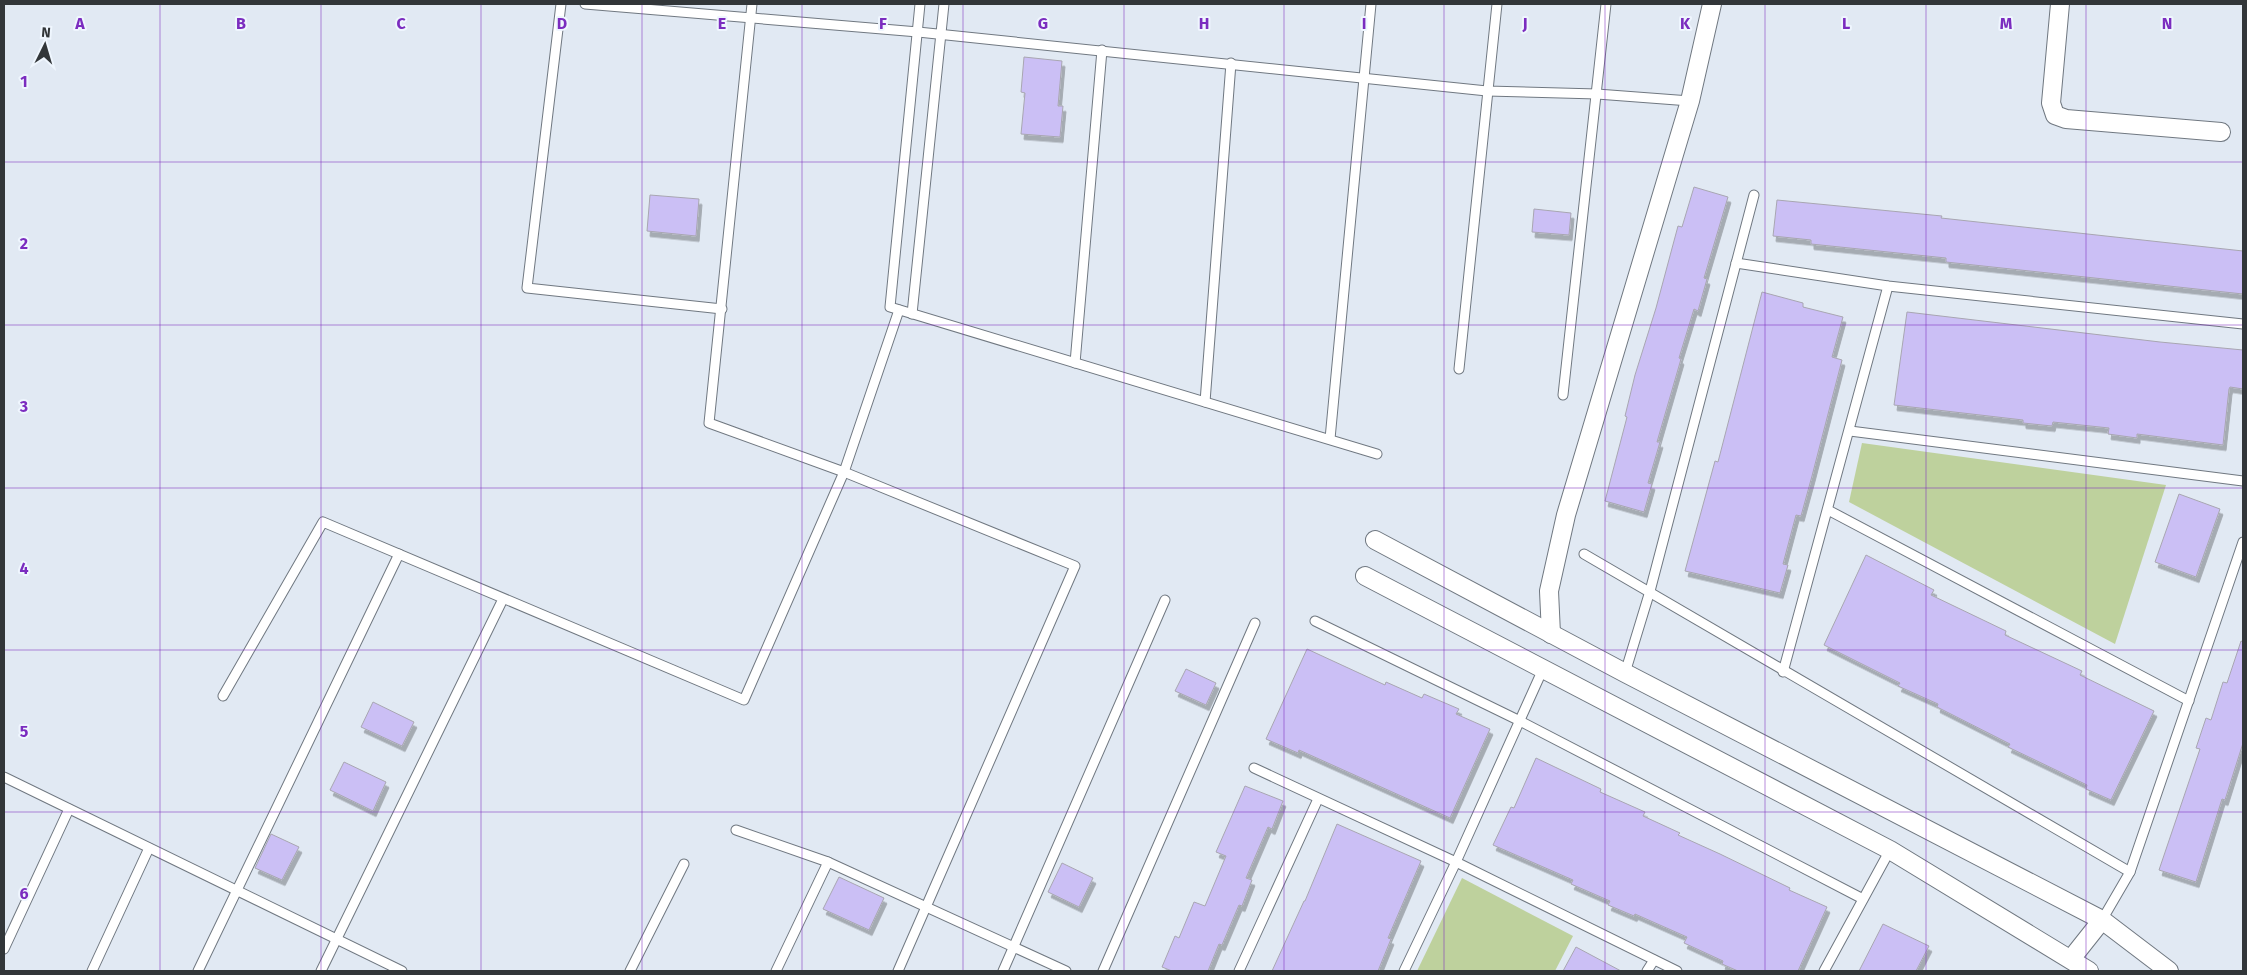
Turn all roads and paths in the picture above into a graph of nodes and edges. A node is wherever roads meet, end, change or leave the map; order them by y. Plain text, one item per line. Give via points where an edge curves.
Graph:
1 (561, 4) edge
2 (585, 4) edge
3 (752, 4) edge
4 (920, 4) edge
5 (944, 4) edge
6 (1371, 4) edge
7 (1496, 4) edge
8 (1606, 4) edge
9 (1712, 4) edge
10 (2060, 4) edge
11 (750, 17) junction
12 (918, 32) junction
13 (942, 34) junction
14 (1102, 50) junction
15 (1231, 64) junction
16 (1364, 78) junction
17 (1488, 91) junction
18 (1597, 94) junction
19 (1690, 102) junction
20 (2221, 132) dead end
21 (1754, 195) dead end
22 (1736, 263) junction
23 (1888, 286) junction
24 (722, 309) junction
25 (899, 310) junction
26 (912, 314) junction
27 (2243, 324) edge
28 (1075, 363) junction
29 (1459, 370) dead end
30 (1563, 395) dead end
31 (1205, 402) junction
32 (1850, 431) junction
33 (1330, 439) junction
34 (1377, 454) dead end
35 (844, 472) junction
36 (2243, 481) edge
37 (1828, 510) junction
38 (1375, 540) dead end
39 (2243, 542) edge
40 (399, 554) junction
41 (1584, 554) dead end
42 (1365, 576) dead end
43 (1650, 590) junction
44 (503, 598) junction
45 (1165, 600) dead end
46 (1315, 621) dead end
47 (1255, 623) dead end
48 (1551, 634) junction
49 (1543, 669) junction
50 (1783, 672) junction
51 (1625, 674) junction
52 (223, 696) dead end
53 (2189, 700) junction
54 (1520, 721) junction
55 (1254, 768) dead end
56 (4, 777) edge
57 (1318, 799) junction
58 (69, 809) junction
59 (736, 830) dead end
60 (149, 848) junction
61 (1890, 850) junction
62 (828, 862) junction
63 (1456, 862) junction
64 (684, 864) dead end
65 (2130, 872) junction
66 (236, 890) junction
67 (1862, 899) junction
68 (926, 907) junction
69 (2102, 920) junction
70 (336, 940) junction
71 (1013, 947) junction
72 (4, 949) edge
73 (2071, 959) junction
74 (1654, 960) junction
75 (92, 971) edge
76 (198, 971) edge
77 (322, 971) edge
78 (402, 971) edge
79 (630, 971) edge
80 (776, 971) edge
81 (898, 971) edge
82 (1003, 971) edge
83 (1066, 971) edge
84 (1103, 971) edge
85 (1239, 971) edge
86 (1404, 971) edge
87 (1647, 971) edge
88 (1677, 971) edge
89 (1824, 971) edge
90 (2089, 971) edge
91 (2169, 971) edge

1 - 24 lane via 527,288
2 - 11 lane
3 - 11 lane
4 - 12 lane
5 - 13 lane
6 - 16 lane
7 - 17 lane
8 - 18 lane
9 - 19 street
10 - 20 street via 2051,103 2055,115 2066,119
11 - 12 lane
11 - 24 lane
12 - 13 lane
12 - 25 lane via 890,307
13 - 14 lane
13 - 26 lane
14 - 15 lane
14 - 28 lane
15 - 16 lane
15 - 31 lane
16 - 17 lane
16 - 33 lane
17 - 18 lane
17 - 29 lane
18 - 19 lane
18 - 30 lane
19 - 48 street via 1566,515 1549,591
21 - 22 lane
22 - 23 lane
22 - 43 lane
23 - 27 lane
23 - 32 lane
24 - 35 lane via 709,423
25 - 26 lane
25 - 35 lane
26 - 28 lane
28 - 31 lane
31 - 33 lane
32 - 36 lane
32 - 37 lane
33 - 34 lane
35 - 44 lane via 744,700
35 - 68 lane via 1075,566
37 - 50 lane
37 - 53 lane
38 - 48 street
39 - 53 lane
40 - 44 lane
40 - 52 lane via 323,522
40 - 66 lane
41 - 43 lane
42 - 49 street
43 - 50 lane
43 - 51 lane
44 - 70 lane
45 - 71 lane
46 - 54 lane
47 - 84 lane
48 - 51 street
49 - 54 lane
49 - 61 street
50 - 65 lane
51 - 69 street
53 - 65 lane
54 - 63 lane
54 - 67 lane
55 - 57 lane
56 - 58 lane
57 - 63 lane
57 - 85 lane
58 - 60 lane
58 - 72 lane
59 - 62 lane
60 - 66 lane
60 - 75 lane
61 - 67 lane
61 - 73 street
62 - 68 lane
62 - 80 lane
63 - 74 lane
63 - 86 lane
64 - 79 lane
65 - 69 lane
66 - 70 lane
66 - 76 lane
67 - 89 lane
68 - 71 lane
68 - 81 lane
69 - 73 street
69 - 91 street
70 - 77 lane
70 - 78 lane
71 - 82 lane
71 - 83 lane
73 - 90 street
74 - 87 lane
74 - 88 lane

